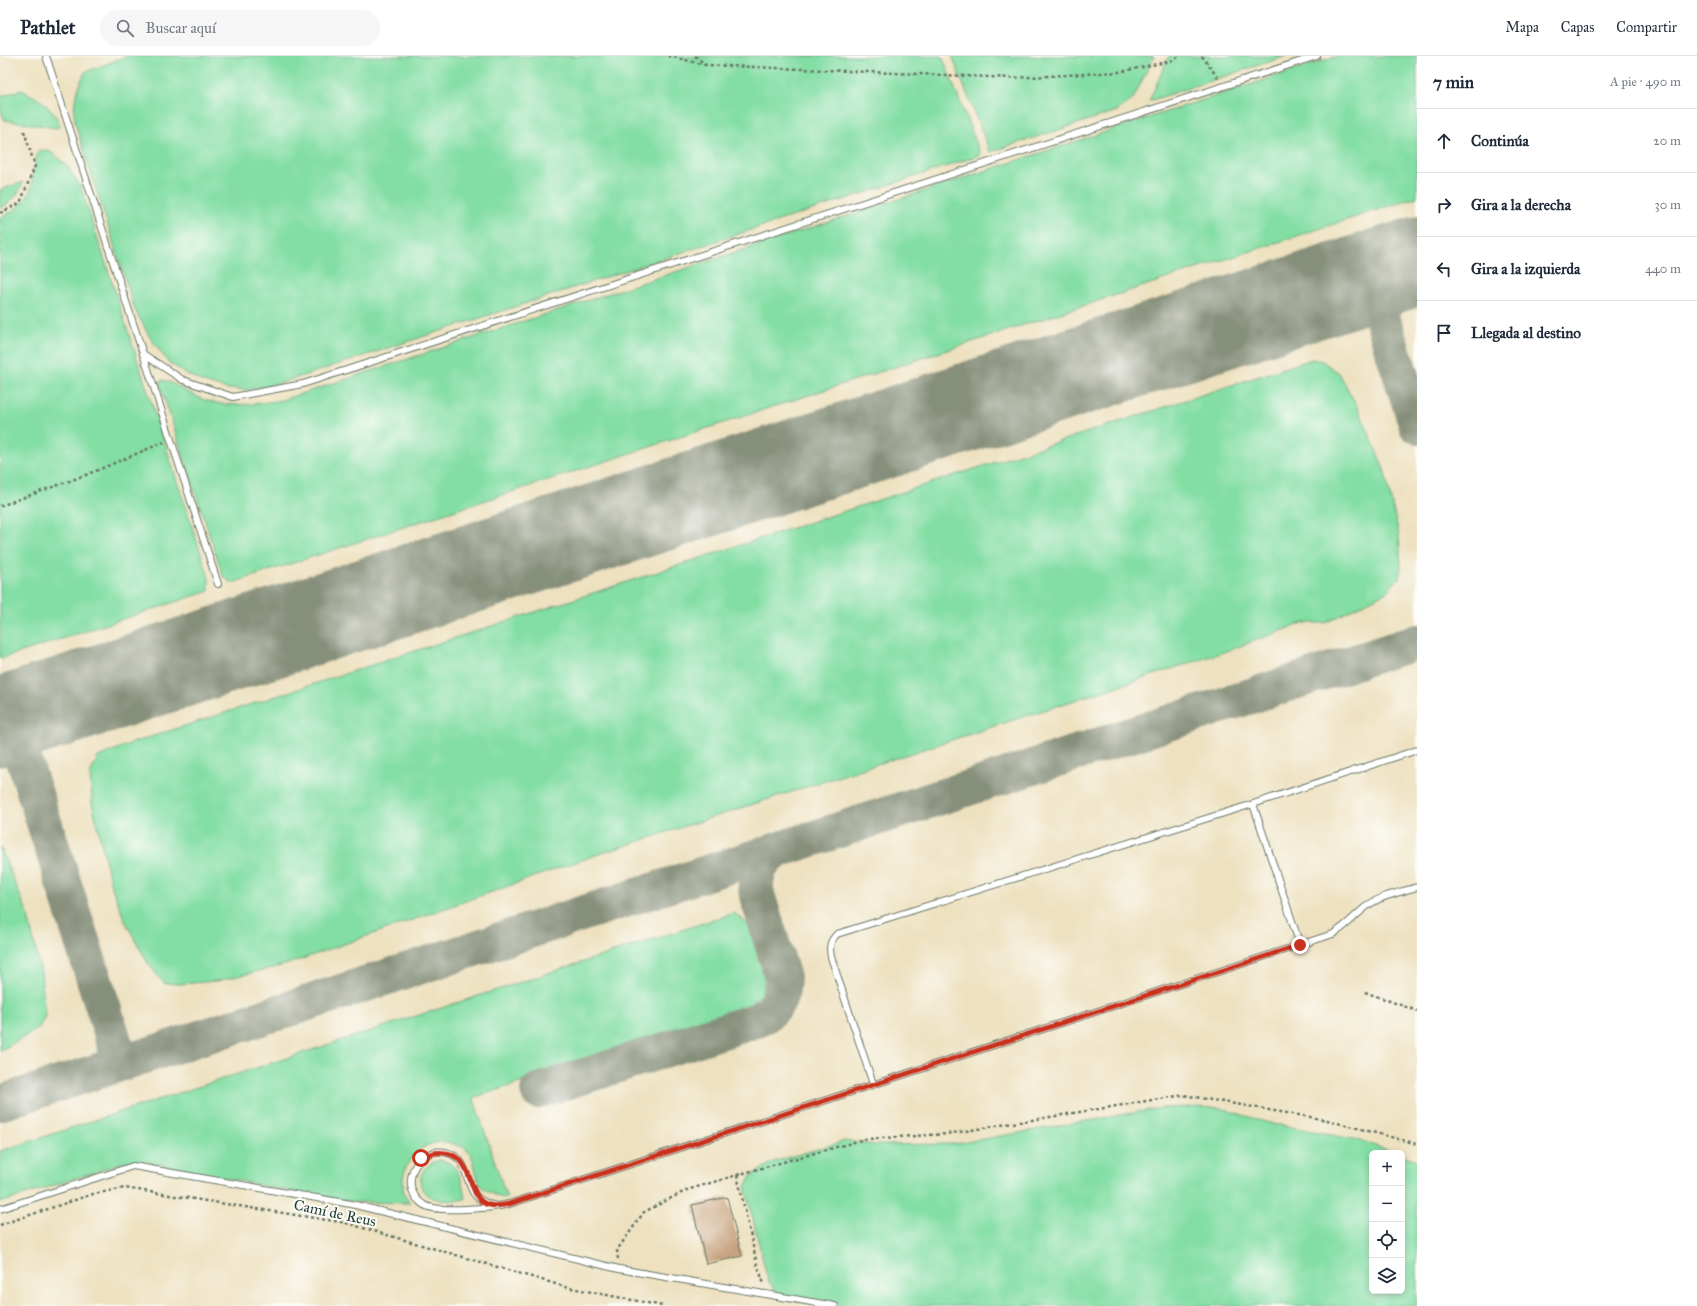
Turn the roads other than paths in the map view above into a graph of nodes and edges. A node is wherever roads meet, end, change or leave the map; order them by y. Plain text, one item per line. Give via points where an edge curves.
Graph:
1 (46, 56) edge
2 (1317, 56) edge
3 (143, 354) junction
4 (218, 584) dead end
5 (1417, 750) edge
6 (1253, 804) junction
7 (1417, 887) edge
8 (1300, 945) junction
9 (873, 1084) junction
10 (496, 1206) junction
11 (0, 1209) edge
12 (835, 1306) edge

1 - 3 lane
2 - 3 lane via 303,384 233,397 183,380
3 - 4 lane
5 - 6 lane
6 - 8 lane
6 - 9 lane via 838,934 831,941 831,957
7 - 8 lane via 1375,901 1346,927
8 - 9 lane
9 - 10 lane via 516,1202
10 - 10 lane via 486,1204 474,1194 461,1161 446,1152 432,1153 421,1158 411,1173 412,1191 424,1205 442,1209
11 - 12 lane via 133,1166 351,1204 620,1269

